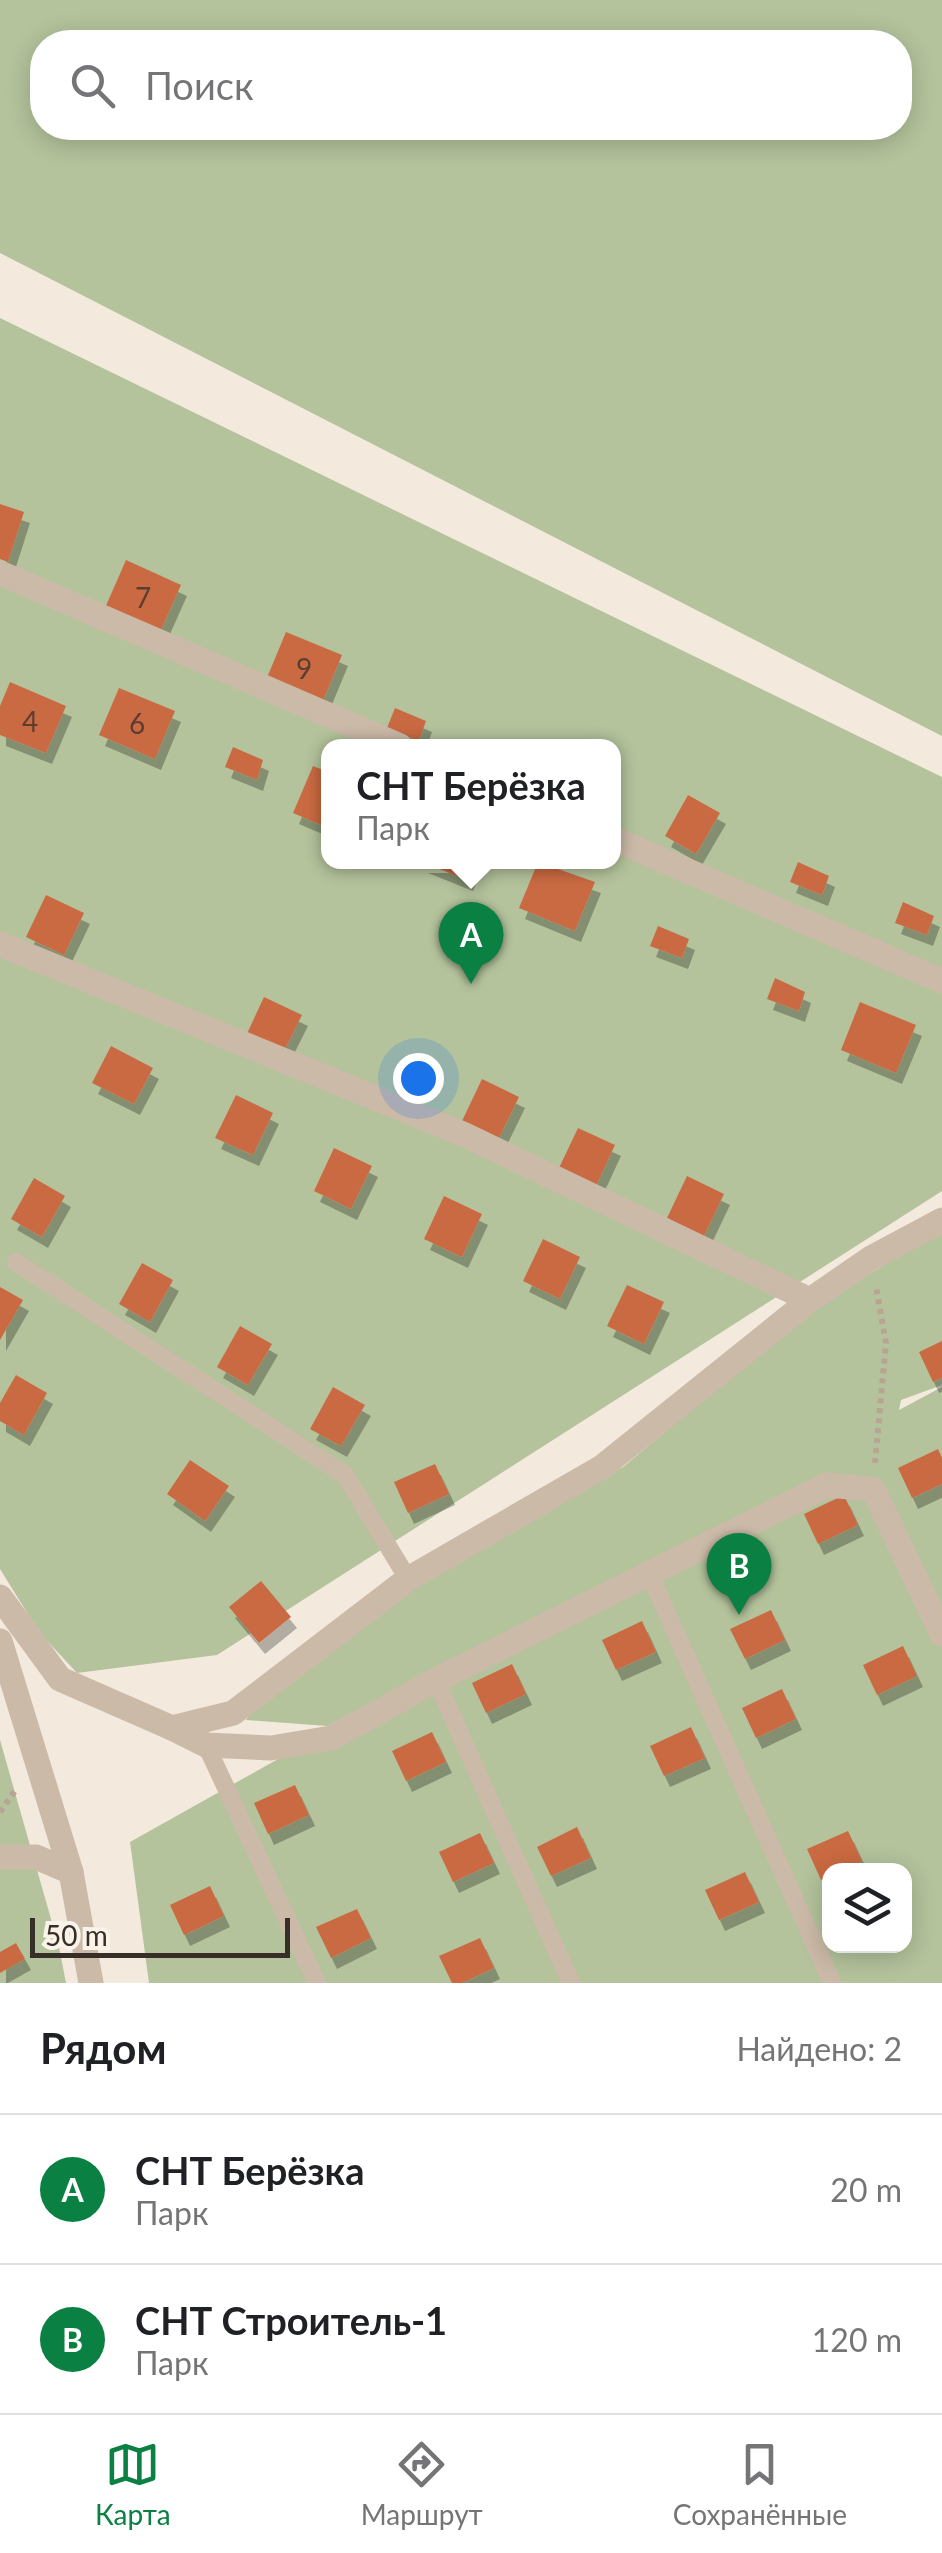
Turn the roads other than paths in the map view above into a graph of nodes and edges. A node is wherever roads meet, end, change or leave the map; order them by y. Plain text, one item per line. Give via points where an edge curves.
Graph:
1 (0, 573) edge
2 (384, 739) edge
3 (621, 842) edge
4 (0, 944) edge
5 (942, 981) edge
6 (942, 1220) edge
7 (16, 1262) dead end
8 (810, 1300) junction
9 (649, 1573) junction
10 (408, 1580) junction
11 (0, 1597) edge
12 (942, 1634) edge
13 (0, 1641) edge
14 (436, 1680) junction
15 (172, 1728) junction
16 (206, 1745) junction
17 (0, 1857) edge
18 (71, 1872) junction
19 (91, 1983) edge
20 (317, 1983) edge
21 (571, 1983) edge
22 (832, 1983) edge

1 - 2 street
3 - 5 street
4 - 8 street via 463,1134
6 - 8 street
7 - 10 lane via 345,1475
8 - 10 street via 602,1466
9 - 12 street via 827,1485 873,1489
9 - 14 street
9 - 22 lane
10 - 15 street via 233,1713
11 - 15 street via 60,1679
13 - 18 street
14 - 16 street via 331,1738 271,1748
14 - 21 lane
15 - 16 street
16 - 20 lane
17 - 18 street via 36,1857
18 - 19 street

